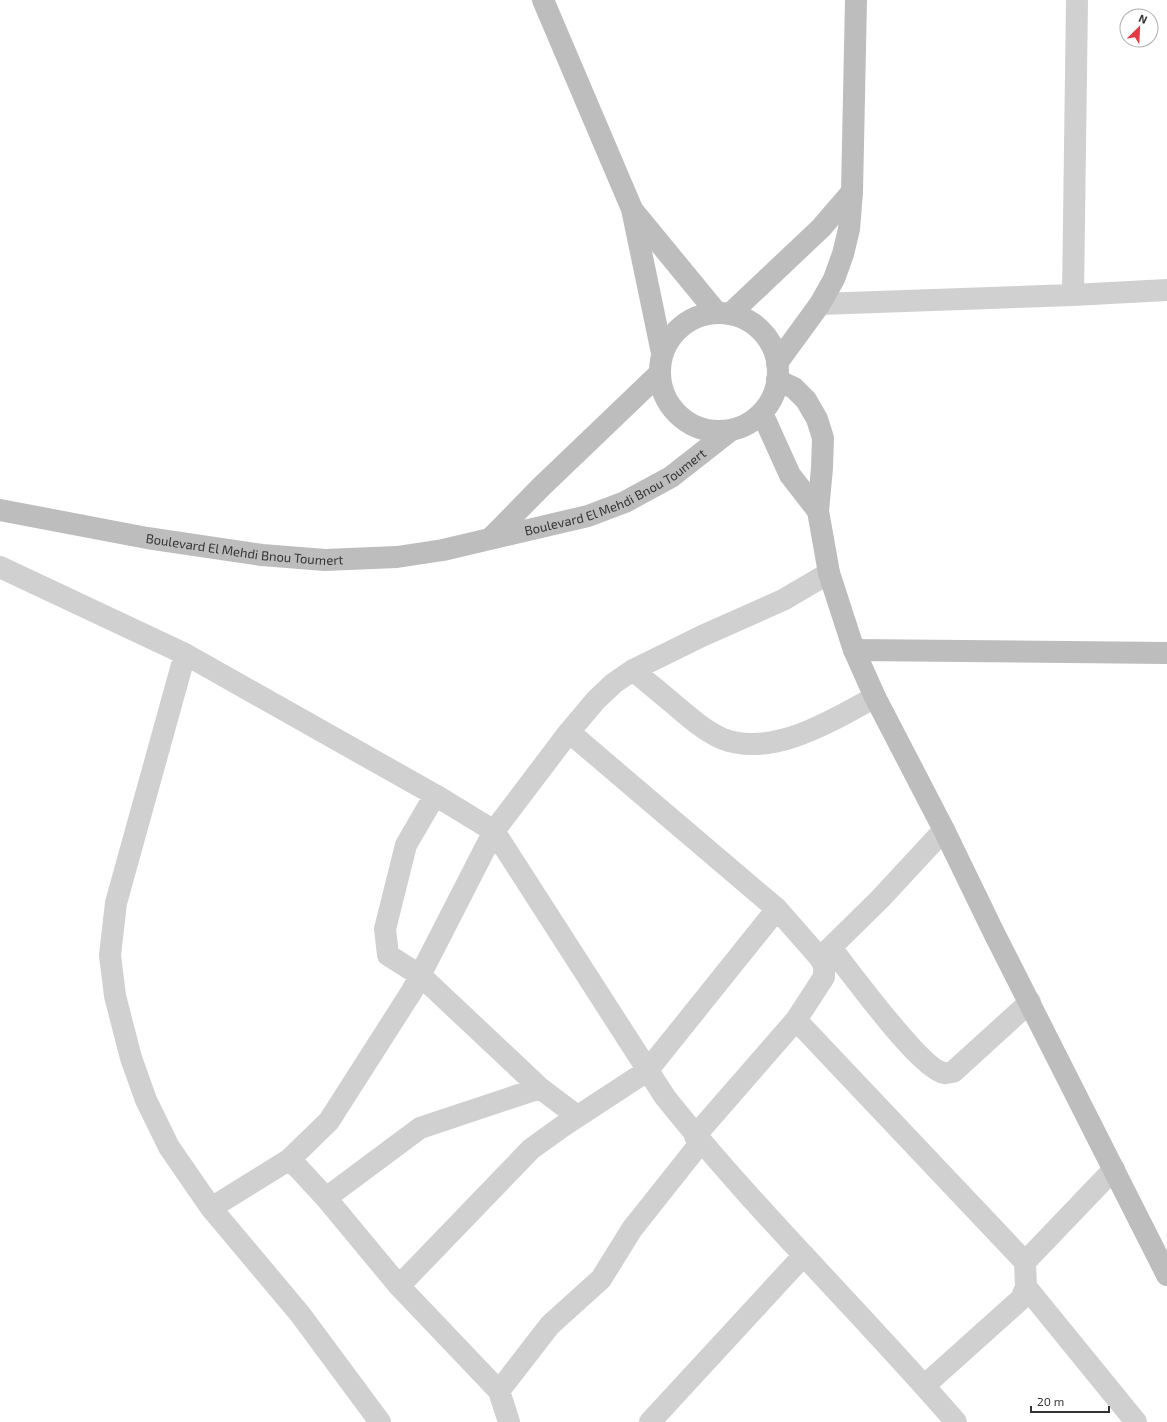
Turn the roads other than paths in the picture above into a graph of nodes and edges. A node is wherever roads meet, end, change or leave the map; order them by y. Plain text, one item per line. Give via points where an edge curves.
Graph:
1 (543, 0) edge
2 (856, 0) edge
3 (1077, 0) edge
4 (852, 192) junction
5 (632, 209) junction
6 (1167, 290) edge
7 (1073, 295) junction
8 (820, 304) junction
9 (724, 314) junction
10 (661, 364) junction
11 (777, 371) junction
12 (762, 413) junction
13 (731, 430) junction
14 (0, 510) edge
15 (818, 511) junction
16 (491, 538) junction
17 (0, 567) edge
18 (829, 573) junction
19 (854, 650) junction
20 (1167, 653) edge
21 (185, 654) junction
22 (633, 670) junction
23 (875, 697) junction
24 (569, 732) junction
25 (435, 795) junction
26 (944, 830) junction
27 (494, 831) junction
28 (777, 909) junction
29 (826, 953) junction
30 (421, 976) junction
31 (1030, 1002) junction
32 (796, 1020) junction
33 (647, 1071) junction
34 (540, 1088) junction
35 (577, 1116) junction
36 (698, 1139) junction
37 (290, 1159) junction
38 (1114, 1169) junction
39 (326, 1198) junction
40 (211, 1208) junction
41 (804, 1255) junction
42 (1025, 1262) junction
43 (1167, 1275) edge
44 (399, 1286) junction
45 (1026, 1287) junction
46 (924, 1386) junction
47 (498, 1391) junction
48 (380, 1422) edge
49 (509, 1422) edge
50 (650, 1422) edge
51 (956, 1422) edge
52 (1136, 1422) edge

1 - 5 main road
2 - 4 main road, Boulevard El Mehdi Bnou Toumert
3 - 7 street
4 - 8 main road, Boulevard El Mehdi Bnou Toumert via 849,229 843,254 834,279
4 - 9 main road via 822,228
5 - 9 main road
5 - 10 main road
6 - 7 street
7 - 8 street
8 - 11 main road, Boulevard El Mehdi Bnou Toumert
9 - 10 main road, Boulevard El Mehdi Bnou Toumert via 700,316 683,325 671,337
9 - 11 main road via 747,320 761,331 772,346
10 - 13 main road, Boulevard El Mehdi Bnou Toumert via 664,394 675,411 691,424 710,430
10 - 16 main road, Boulevard El Mehdi Bnou Toumert
11 - 12 main road, Boulevard El Mehdi Bnou Toumert via 772,397
11 - 15 main road via 806,400 817,419 823,438
12 - 13 main road, Boulevard El Mehdi Bnou Toumert via 748,424
12 - 15 main road via 790,475
13 - 16 main road, Boulevard El Mehdi Bnou Toumert via 671,477 625,502 588,516
14 - 16 main road, Boulevard El Mehdi Bnou Toumert via 154,539 262,555 325,560 397,557 443,550
15 - 18 main road
17 - 21 street
18 - 19 main road
18 - 22 street via 783,600
19 - 20 main road
19 - 23 main road
21 - 25 street
21 - 40 street via 116,903 110,955 115,996 131,1058 146,1100 169,1147
22 - 23 street via 706,729 724,739 741,743 779,741 820,726
22 - 24 street via 596,700
23 - 26 main road
24 - 27 street
24 - 28 street
25 - 27 street
25 - 30 street via 406,845 385,929 388,955
26 - 29 street
26 - 31 main road
27 - 30 street
27 - 33 street
28 - 29 street
28 - 33 street
29 - 31 street via 903,1040 931,1067 943,1073 953,1072
29 - 32 street via 824,976
30 - 34 street
30 - 37 street via 330,1120
31 - 38 main road
32 - 36 street
32 - 42 street
33 - 35 street
33 - 36 street
34 - 35 street
34 - 39 street via 420,1128
35 - 44 street via 531,1149
36 - 41 street
36 - 47 street via 632,1229 601,1279 550,1325
37 - 39 street
37 - 40 street
38 - 42 street
38 - 43 main road
39 - 44 street
40 - 48 street via 300,1314
41 - 46 street
41 - 50 street
42 - 45 street
44 - 47 street
45 - 46 street via 1021,1299
45 - 52 street
46 - 51 street
47 - 49 street

